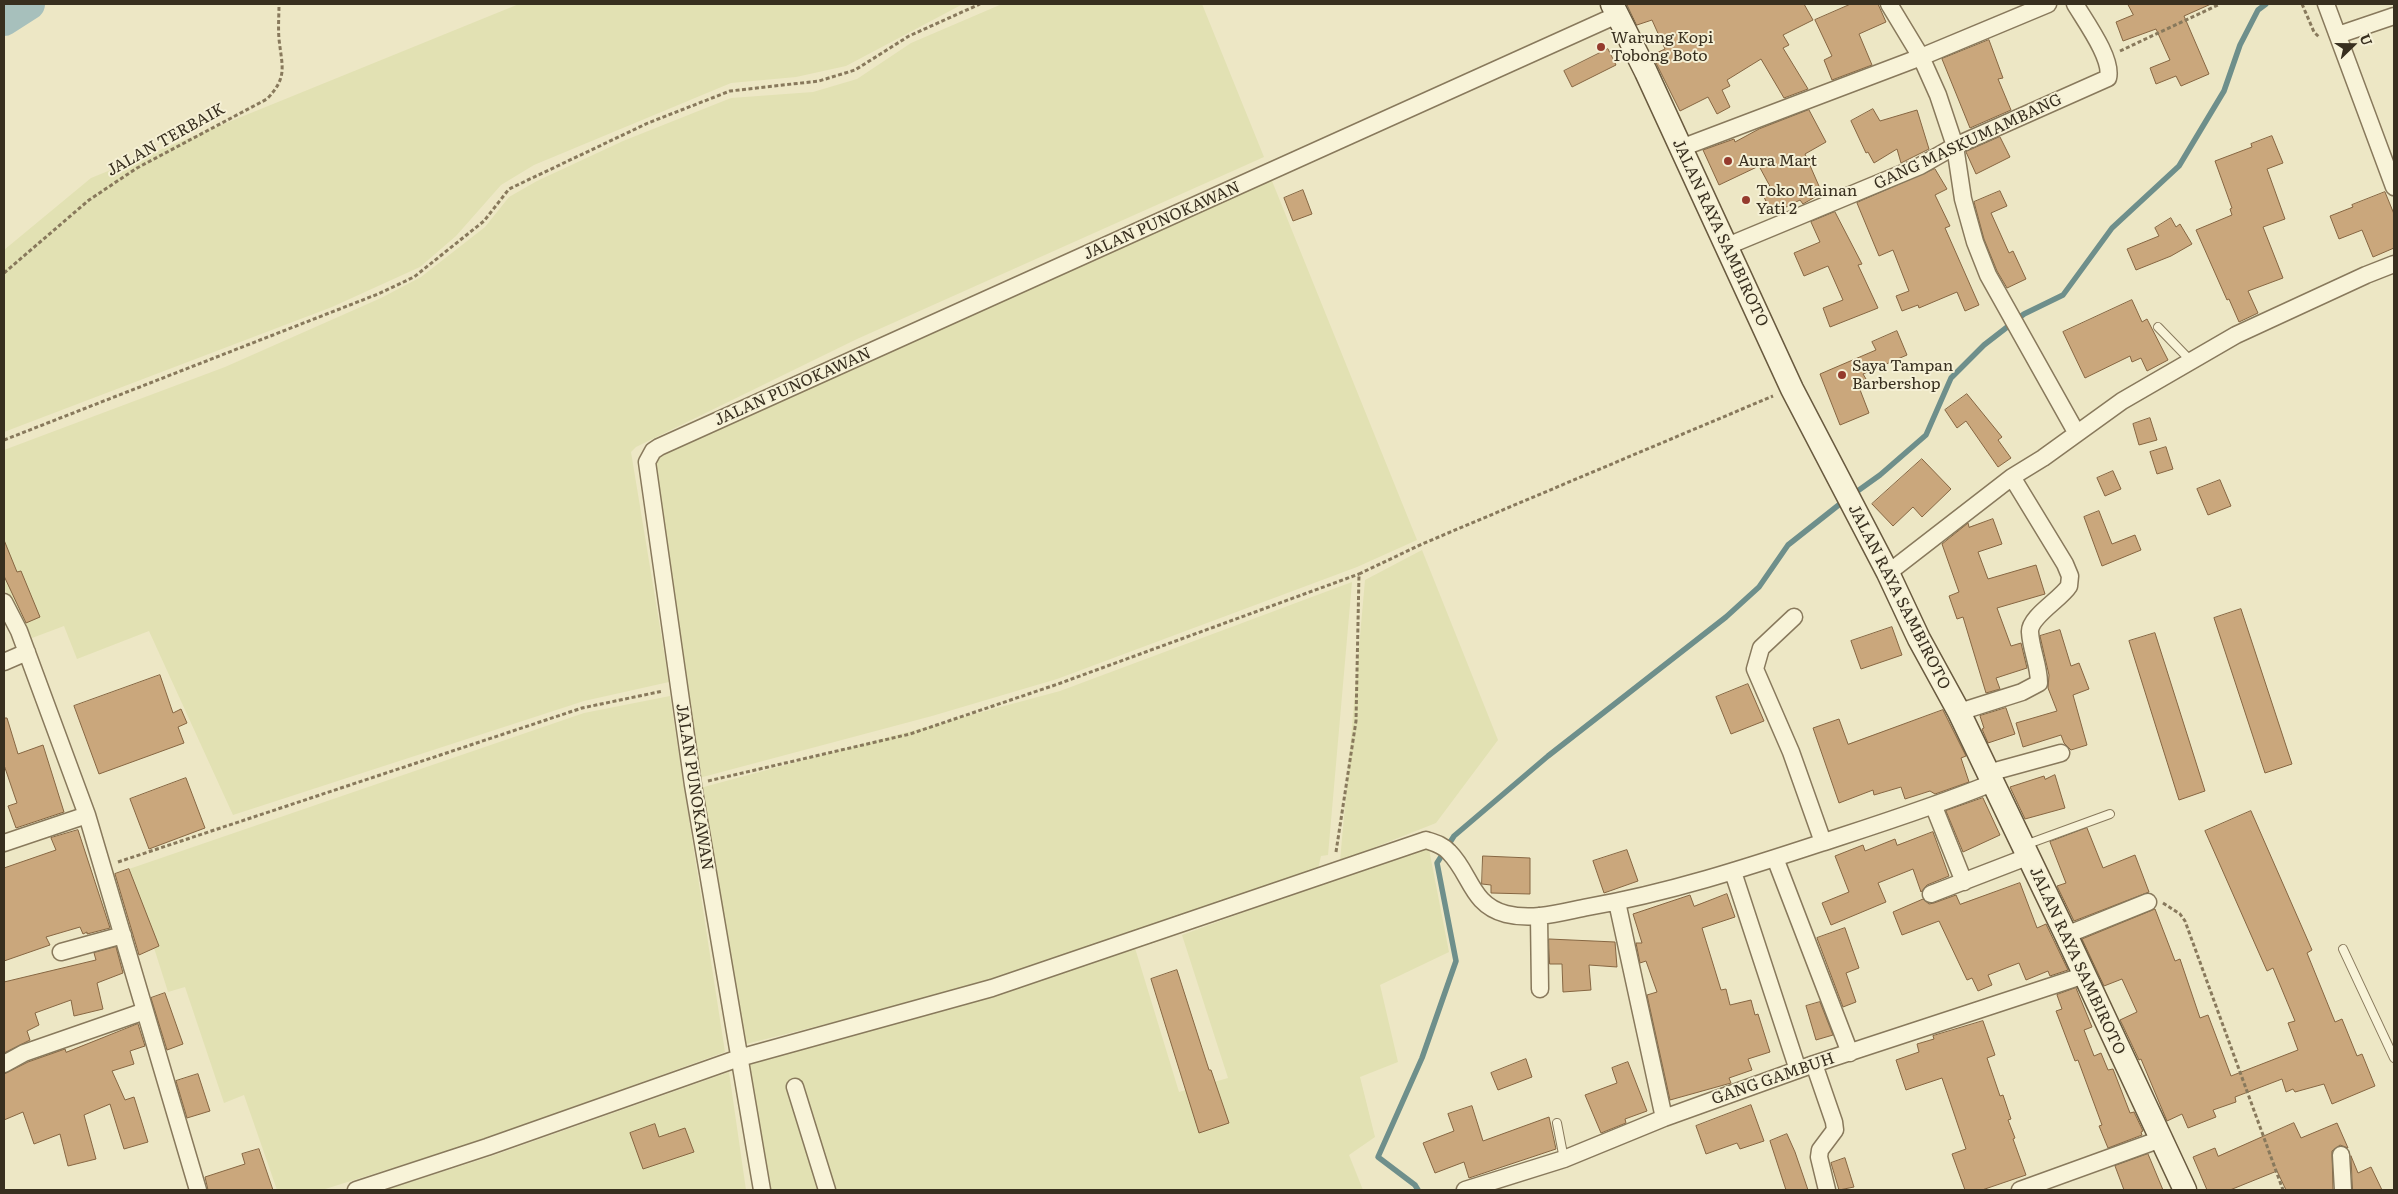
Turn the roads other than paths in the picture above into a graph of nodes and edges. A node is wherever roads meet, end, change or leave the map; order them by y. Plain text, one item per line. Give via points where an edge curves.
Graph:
1 (1889, 4) edge
2 (2048, 4) edge
3 (2076, 4) edge
4 (2326, 4) edge
5 (1615, 10) edge
6 (2394, 16) edge
7 (2338, 35) junction
8 (1921, 56) junction
9 (1955, 146) junction
10 (1682, 148) junction
11 (2394, 187) edge
12 (1725, 247) junction
13 (2394, 264) edge
14 (2158, 327) dead end
15 (2191, 361) junction
16 (2076, 432) junction
17 (2012, 477) junction
18 (1888, 573) junction
19 (4, 602) edge
20 (1794, 618) dead end
21 (27, 652) junction
22 (4, 662) edge
23 (1959, 712) junction
24 (2060, 753) dead end
25 (1990, 778) junction
26 (1934, 807) junction
27 (2110, 814) dead end
28 (87, 815) junction
29 (1823, 842) junction
30 (4, 843) edge
31 (2025, 852) junction
32 (1775, 858) junction
33 (1733, 872) junction
34 (1964, 882) junction
35 (1931, 894) dead end
36 (1617, 902) junction
37 (2148, 902) road end
38 (1539, 916) junction
39 (123, 935) junction
40 (2066, 935) junction
41 (2343, 949) dead end
42 (61, 952) dead end
43 (2085, 975) junction
44 (1540, 989) dead end
45 (145, 1011) junction
46 (1850, 1053) junction
47 (739, 1058) junction
48 (2394, 1058) edge
49 (4, 1064) edge
50 (1814, 1064) junction
51 (1798, 1070) junction
52 (795, 1087) dead end
53 (1664, 1118) junction
54 (1557, 1123) dead end
55 (2160, 1140) junction
56 (2340, 1155) dead end
57 (1564, 1160) junction
58 (198, 1190) edge
59 (356, 1190) edge
60 (762, 1190) edge
61 (827, 1190) edge
62 (1463, 1190) edge
63 (1827, 1190) edge
64 (2020, 1190) edge
65 (2185, 1190) edge
66 (2343, 1190) edge

1 - 8 street
2 - 8 street
3 - 9 street, GANG MASKUMAMBANG via 2106,58 2108,78
4 - 7 street
5 - 10 street, JALAN RAYA SAMBIROTO
5 - 47 street, JALAN PUNOKAWAN via 653,451 646,462 678,688
6 - 7 street
7 - 11 street
8 - 9 street
8 - 10 street
9 - 12 street, GANG MASKUMAMBANG via 1920,166
9 - 16 street via 1963,199 1975,242 2004,306
10 - 12 street, JALAN RAYA SAMBIROTO
12 - 18 street, JALAN RAYA SAMBIROTO via 1792,388
13 - 15 street via 2236,335
14 - 15 lane
15 - 16 street
16 - 17 street
17 - 18 street
17 - 23 street via 2065,564 2070,586 2031,623 2029,632 2039,669 2039,683 2022,692
18 - 23 street, JALAN RAYA SAMBIROTO
19 - 21 street
20 - 29 street via 1761,648 1755,669 1792,752
21 - 22 street
21 - 28 street
23 - 25 street, JALAN RAYA SAMBIROTO
24 - 25 street
25 - 26 street
25 - 31 street, JALAN RAYA SAMBIROTO
26 - 29 street
26 - 34 street
27 - 31 lane
28 - 30 street
28 - 39 street
29 - 32 street
31 - 34 street
31 - 40 street, JALAN RAYA SAMBIROTO
32 - 33 street
32 - 46 street
33 - 36 street
33 - 51 street
34 - 35 street
36 - 38 street
36 - 53 street
37 - 40 street
38 - 44 street
38 - 47 street via 1507,914 1489,907 1475,894 1445,849 1426,840 992,988
39 - 42 street
39 - 45 street
40 - 43 street, JALAN RAYA SAMBIROTO
41 - 48 lane
43 - 46 street, GANG GAMBUH
43 - 55 street, JALAN RAYA SAMBIROTO
45 - 49 street via 24,1053
45 - 58 street
46 - 50 street, GANG GAMBUH
47 - 59 street
47 - 60 street, JALAN PUNOKAWAN
50 - 51 street, GANG GAMBUH
50 - 63 street via 1835,1130 1818,1157
51 - 53 street, GANG GAMBUH
52 - 61 street
53 - 57 street, GANG GAMBUH
54 - 57 lane
55 - 64 street
55 - 65 street, JALAN RAYA SAMBIROTO
56 - 66 street
57 - 62 street, GANG GAMBUH

